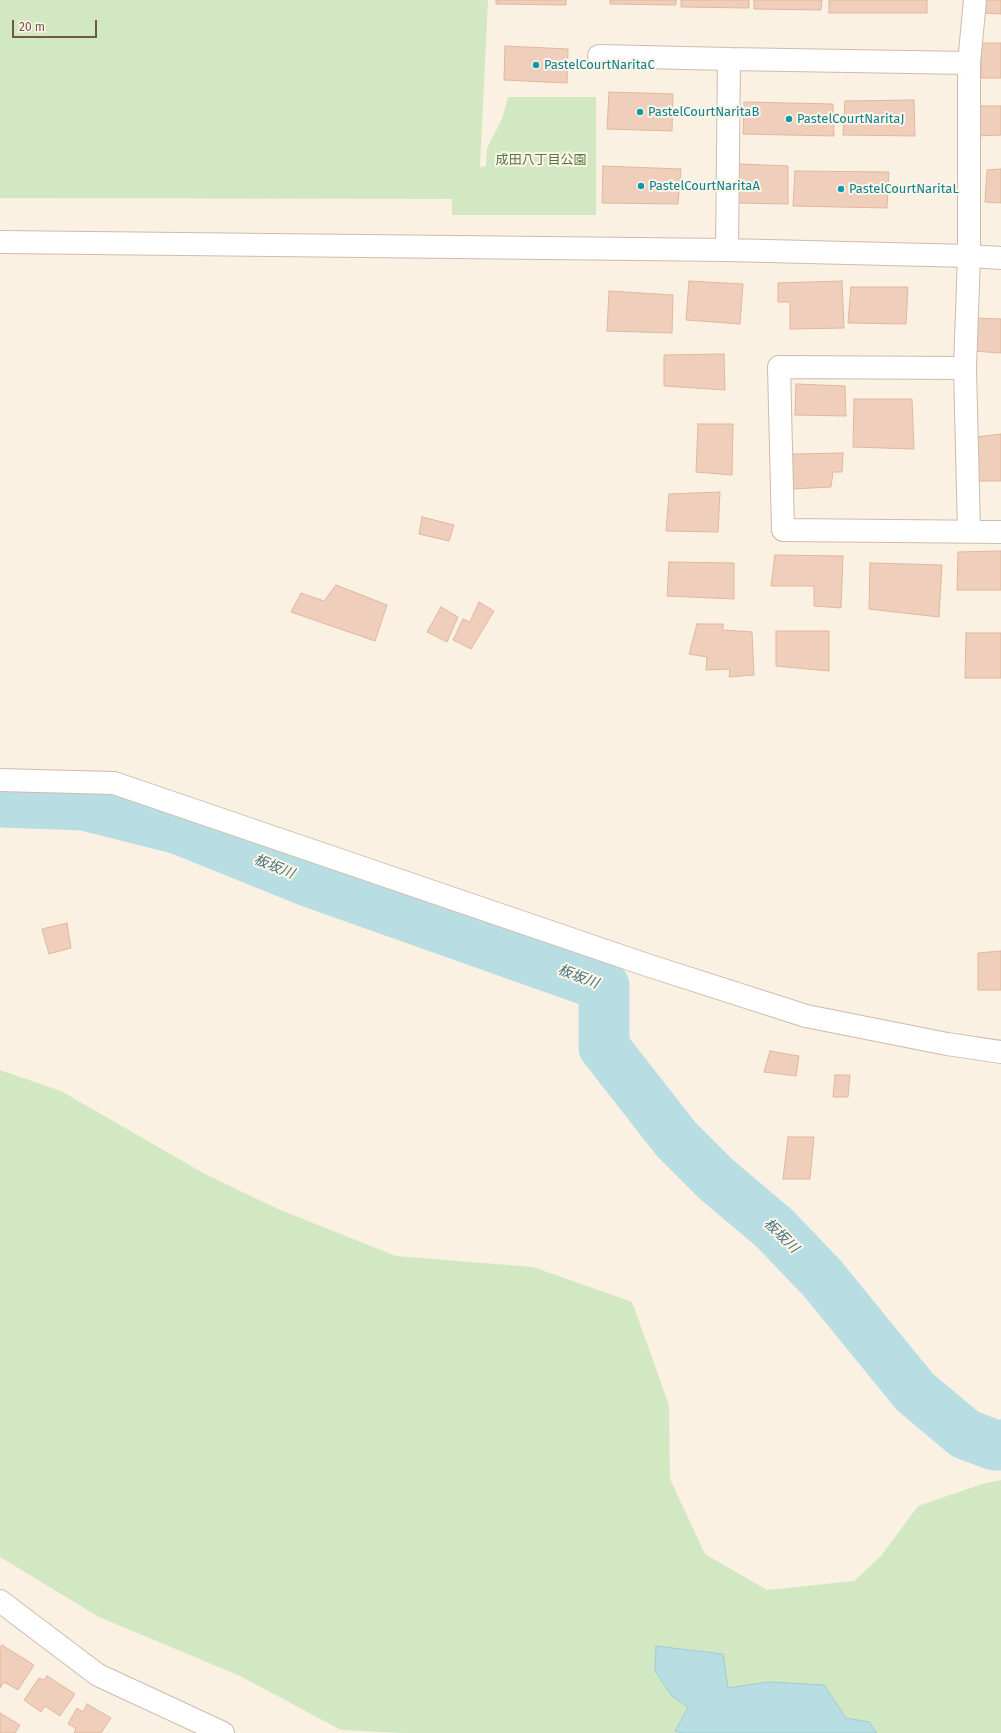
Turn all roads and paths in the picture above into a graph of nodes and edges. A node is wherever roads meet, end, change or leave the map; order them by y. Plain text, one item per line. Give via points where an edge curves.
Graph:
1 (975, 0) edge
2 (599, 56) dead end
3 (729, 59) junction
4 (969, 63) junction
5 (0, 242) edge
6 (727, 250) junction
7 (969, 256) junction
8 (1001, 258) edge
9 (965, 368) junction
10 (969, 531) junction
11 (1001, 532) edge
12 (0, 780) edge
13 (1001, 1052) edge
14 (0, 1601) edge
15 (223, 1733) edge

1 - 4 street
2 - 3 street
3 - 4 street
3 - 6 street
4 - 7 street
5 - 6 street
6 - 7 street
7 - 8 street
7 - 9 street
9 - 10 street
9 - 10 street via 779,367 783,530
10 - 11 street
12 - 13 street via 114,783 647,966 806,1016
14 - 15 street via 98,1675

